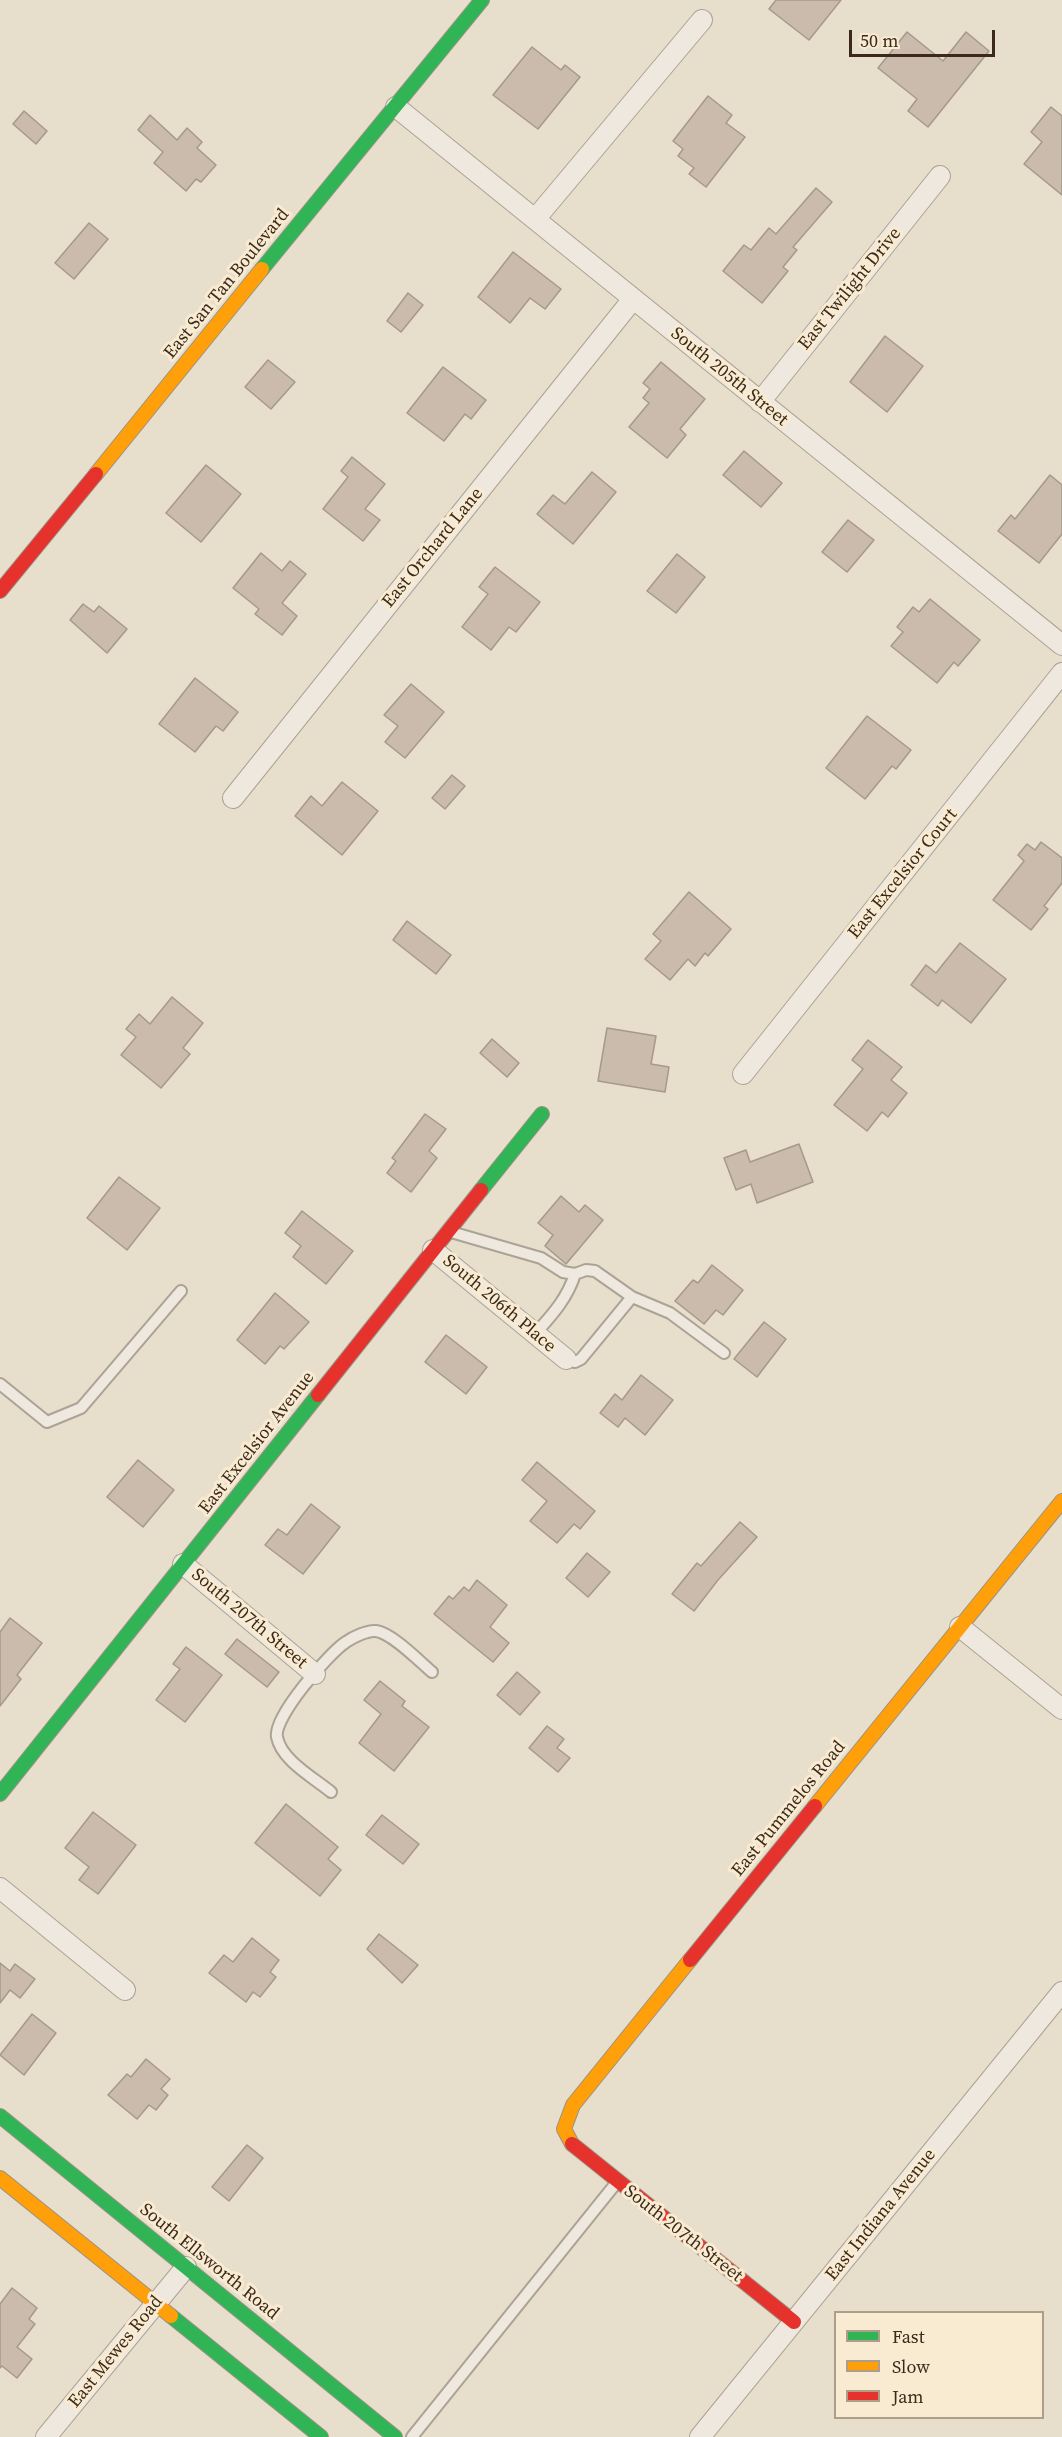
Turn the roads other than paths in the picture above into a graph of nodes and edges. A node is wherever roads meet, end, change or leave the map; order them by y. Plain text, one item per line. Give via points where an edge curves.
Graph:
1 (482, 0) edge
2 (702, 20) dead end
3 (396, 107) junction
4 (940, 176) dead end
5 (536, 218) junction
6 (633, 299) junction
7 (760, 402) junction
8 (0, 591) edge
9 (1062, 645) edge
10 (1062, 674) edge
11 (233, 798) dead end
12 (743, 1074) dead end
13 (542, 1114) dead end
14 (448, 1231) junction
15 (433, 1250) junction
16 (575, 1274) junction
17 (181, 1291) dead end
18 (632, 1297) junction
19 (535, 1334) junction
20 (724, 1353) dead end
21 (566, 1359) joint
22 (0, 1384) edge
23 (1062, 1501) edge
24 (183, 1564) junction
25 (960, 1627) junction
26 (432, 1672) dead end
27 (315, 1674) junction
28 (1062, 1709) edge
29 (331, 1792) dead end
30 (0, 1794) edge
31 (0, 1888) edge
32 (125, 1990) dead end
33 (1062, 1992) edge
34 (0, 2116) edge
35 (573, 2146) joint
36 (0, 2178) edge
37 (617, 2182) junction
38 (186, 2267) junction
39 (156, 2304) junction
40 (794, 2322) junction
41 (46, 2437) edge
42 (321, 2437) edge
43 (395, 2437) edge
44 (412, 2437) edge
45 (700, 2437) edge

1 - 3 street, East San Tan Boulevard
2 - 5 street
3 - 5 street, South 205th Street
3 - 8 street, East San Tan Boulevard
4 - 7 street, East Twilight Drive
5 - 6 street, South 205th Street
6 - 7 street, South 205th Street
6 - 11 street, East Orchard Lane
7 - 9 street, South 205th Street
10 - 12 street, East Excelsior Court
13 - 14 street, East Excelsior Avenue
14 - 15 street, East Excelsior Avenue
14 - 16 lane via 541,1258 563,1272
15 - 19 street, South 206th Place
15 - 24 street, East Excelsior Avenue
16 - 18 lane via 595,1271
16 - 19 lane via 570,1290
17 - 22 lane via 81,1408 47,1422
18 - 20 lane via 670,1313
18 - 21 lane via 581,1359
19 - 21 street, South 206th Place
23 - 25 street, East Pummelos Road
24 - 27 street, South 207th Street
24 - 30 street, East Excelsior Avenue
25 - 28 street
25 - 35 street, East Pummelos Road via 573,2105 564,2129
26 - 27 lane via 393,1639 376,1631 344,1643
27 - 29 lane via 279,1720 277,1736 288,1756
31 - 32 street
33 - 40 street, East Indiana Avenue
34 - 38 street, South Ellsworth Road
35 - 37 street, South 207th Street
36 - 39 street
37 - 40 street, South 207th Street
37 - 44 lane
38 - 39 street, East Mewes Road
38 - 43 street, South Ellsworth Road
39 - 41 street, East Mewes Road
39 - 42 street
40 - 45 street, East Indiana Avenue

